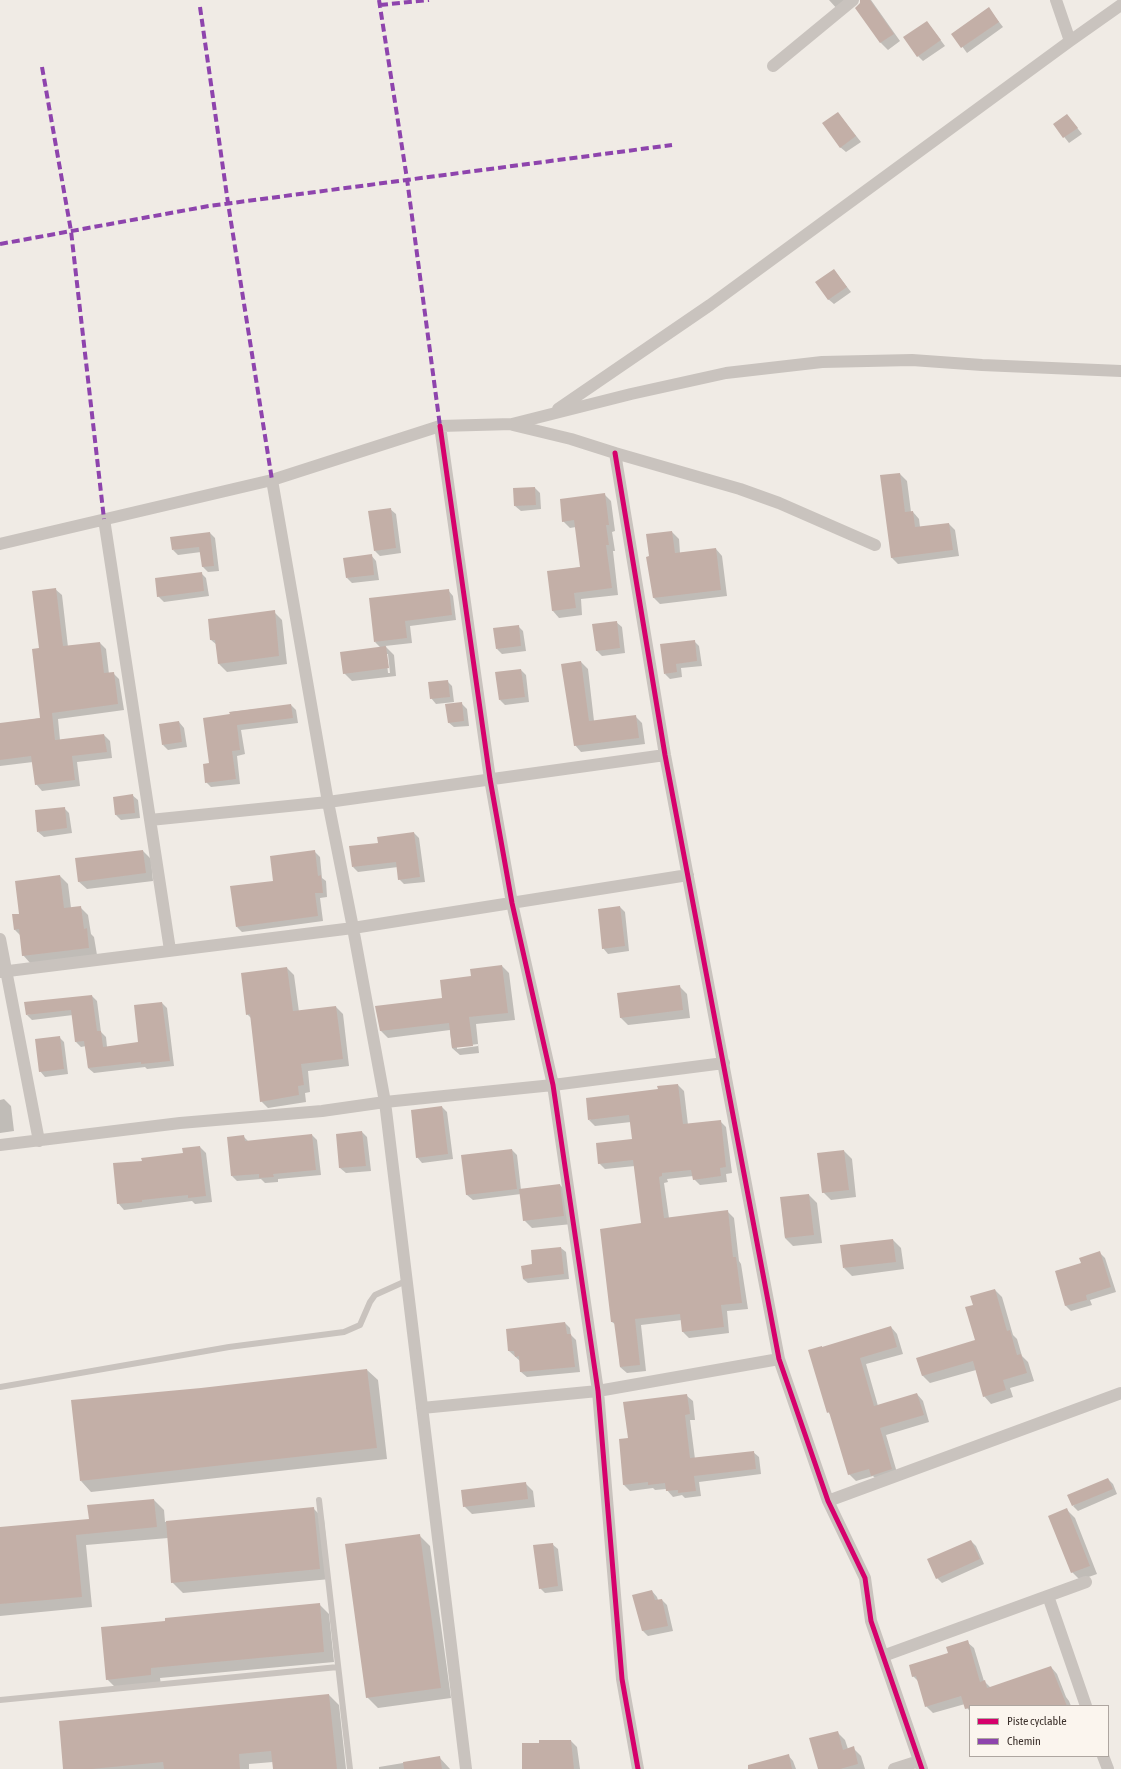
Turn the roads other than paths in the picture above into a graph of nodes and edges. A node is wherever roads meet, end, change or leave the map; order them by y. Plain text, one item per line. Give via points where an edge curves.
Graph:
1 (853, 0) edge
2 (1056, 0) edge
3 (1121, 5) edge
4 (1070, 41) junction
5 (773, 66) dead end
6 (1121, 371) edge
7 (550, 415) junction
8 (512, 424) junction
9 (440, 426) junction
10 (615, 453) junction
11 (272, 480) junction
12 (104, 519) junction
13 (0, 544) edge
14 (875, 545) dead end
15 (665, 755) junction
16 (490, 779) junction
17 (328, 802) junction
18 (150, 820) junction
19 (688, 876) junction
20 (512, 903) junction
21 (353, 928) junction
22 (0, 939) edge
23 (170, 950) junction
24 (3, 971) edge
25 (724, 1063) junction
26 (553, 1085) junction
27 (385, 1102) junction
28 (39, 1141) junction
29 (0, 1145) edge
30 (406, 1281) junction
31 (779, 1359) junction
32 (0, 1386) edge
33 (598, 1391) junction
34 (1121, 1393) edge
35 (422, 1408) junction
36 (319, 1500) dead end
37 (828, 1501) junction
38 (1086, 1582) dead end
39 (1048, 1596) junction
40 (883, 1656) junction
41 (338, 1667) junction
42 (0, 1700) edge
43 (1086, 1705) edge
44 (1103, 1757) edge
45 (920, 1765) edge
46 (350, 1769) edge
47 (466, 1769) edge
48 (638, 1769) edge
49 (894, 1769) edge
50 (1108, 1769) edge

1 - 5 street
2 - 4 street
3 - 4 street
4 - 7 street via 710,306
6 - 7 street via 912,360 822,362 726,373
7 - 8 street
8 - 9 street
8 - 10 street
9 - 11 street
9 - 16 street
10 - 14 street via 740,489 779,503
10 - 15 street
11 - 12 street
11 - 17 street
12 - 13 street
12 - 18 street
15 - 16 street
15 - 19 street
16 - 17 street
16 - 20 street
17 - 18 street
17 - 21 street
18 - 23 street
19 - 20 street
19 - 25 street
20 - 21 street
20 - 26 street
21 - 23 street
21 - 27 street
22 - 24 street
23 - 24 street
24 - 28 street
25 - 26 street
25 - 31 street
26 - 27 street
26 - 33 street
27 - 28 street via 322,1111 180,1123
27 - 30 street
28 - 29 street
30 - 32 lane via 375,1295 360,1325 344,1332 229,1347
30 - 35 street
31 - 33 street
31 - 37 street
33 - 35 street
33 - 48 street via 622,1679
34 - 37 street
35 - 47 street
36 - 41 lane
37 - 40 street via 865,1578 871,1620
38 - 39 street
39 - 40 street
39 - 43 street
40 - 45 street
41 - 42 lane
41 - 46 lane
44 - 50 street
45 - 49 street

